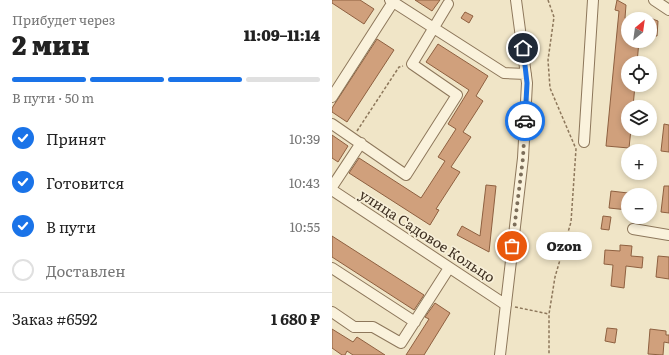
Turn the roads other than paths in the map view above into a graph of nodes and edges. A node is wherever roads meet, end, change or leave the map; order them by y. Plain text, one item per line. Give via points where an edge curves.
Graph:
1 (516, 0) edge
2 (593, 0) edge
3 (391, 1) edge
4 (658, 1) edge
5 (404, 4) edge
6 (448, 4) dead end
7 (669, 10) edge
8 (434, 28) junction
9 (526, 74) junction
10 (332, 97) edge
11 (332, 124) edge
12 (584, 142) dead end
13 (361, 143) junction
14 (332, 187) edge
15 (332, 190) edge
16 (633, 229) dead end
17 (669, 235) edge
18 (332, 268) edge
19 (449, 268) junction
20 (506, 305) junction
21 (332, 312) edge
22 (415, 322) junction
23 (500, 355) edge

1 - 9 street
2 - 12 street
3 - 5 street
3 - 10 street
4 - 7 street
5 - 8 street
6 - 8 street
8 - 9 street via 504,73
8 - 13 street via 412,64 457,95 406,175
9 - 20 street via 523,158
11 - 13 street
13 - 14 street
15 - 19 street, улица Садовое Кольцо
16 - 17 street
18 - 22 street
19 - 20 street, улица Садовое Кольцо
19 - 22 street
20 - 23 street
21 - 22 street via 354,327 373,327 401,343

